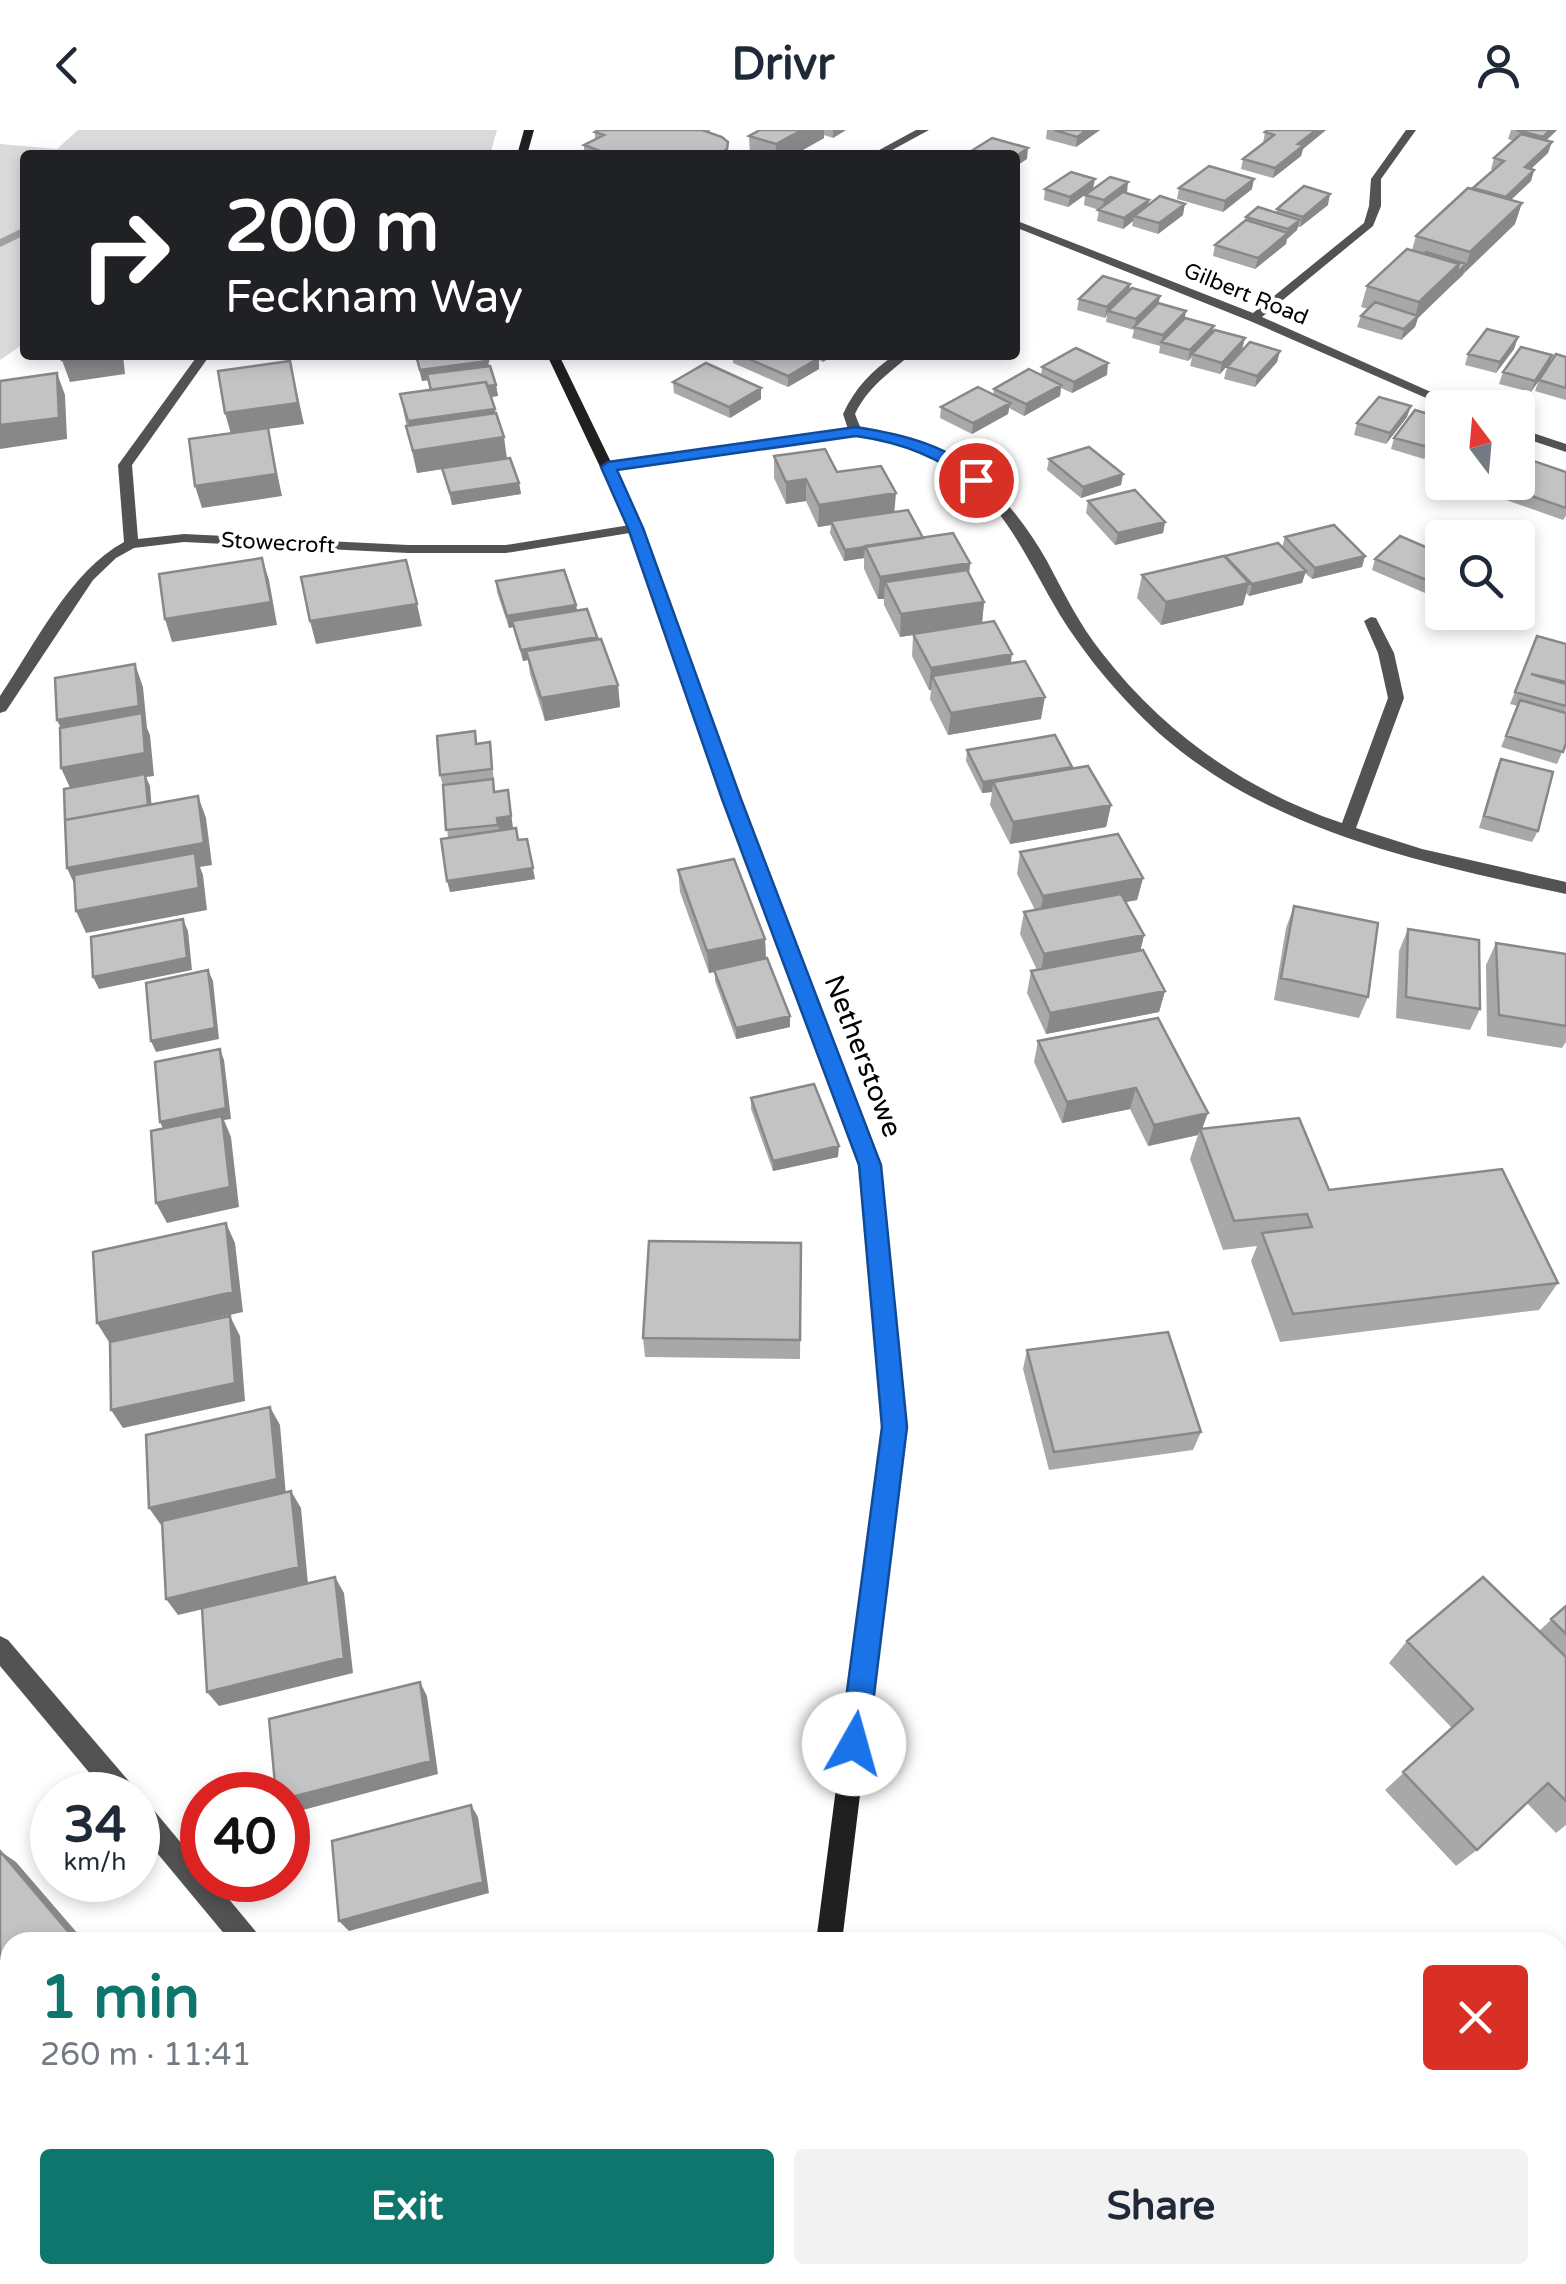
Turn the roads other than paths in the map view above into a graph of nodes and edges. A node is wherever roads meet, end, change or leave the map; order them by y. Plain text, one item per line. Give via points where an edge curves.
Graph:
1 (924, 130) edge
2 (1411, 130) edge
3 (884, 150) edge
4 (1020, 225) edge
5 (1254, 318) junction
6 (200, 360) edge
7 (555, 360) edge
8 (895, 360) edge
9 (1425, 393) edge
10 (856, 432) junction
11 (1535, 438) edge
12 (1566, 448) edge
13 (608, 467) junction
14 (636, 528) junction
15 (132, 544) junction
16 (1371, 620) dead end
17 (0, 708) edge
18 (1348, 831) junction
19 (1566, 888) edge
20 (0, 1648) edge
21 (105, 1772) edge
22 (160, 1837) edge
23 (240, 1932) edge
24 (830, 1932) edge

1 - 3 street
2 - 5 street via 1376,179 1369,224
4 - 5 street, Gilbert Road
5 - 9 street, Gilbert Road
6 - 15 street via 125,464
7 - 13 street, Netherstowe
8 - 10 street via 858,394 849,414
10 - 13 street
10 - 18 street via 889,436 953,460 1000,500 1070,620 1121,690 1191,753 1263,795
11 - 12 street
13 - 14 street, Netherstowe
14 - 15 street, Stowecroft via 506,549 184,538
14 - 24 street, Netherstowe via 870,1165 894,1427
15 - 17 street, Stowecroft via 88,577
16 - 18 street via 1396,698
18 - 19 street
20 - 21 street
22 - 23 street

